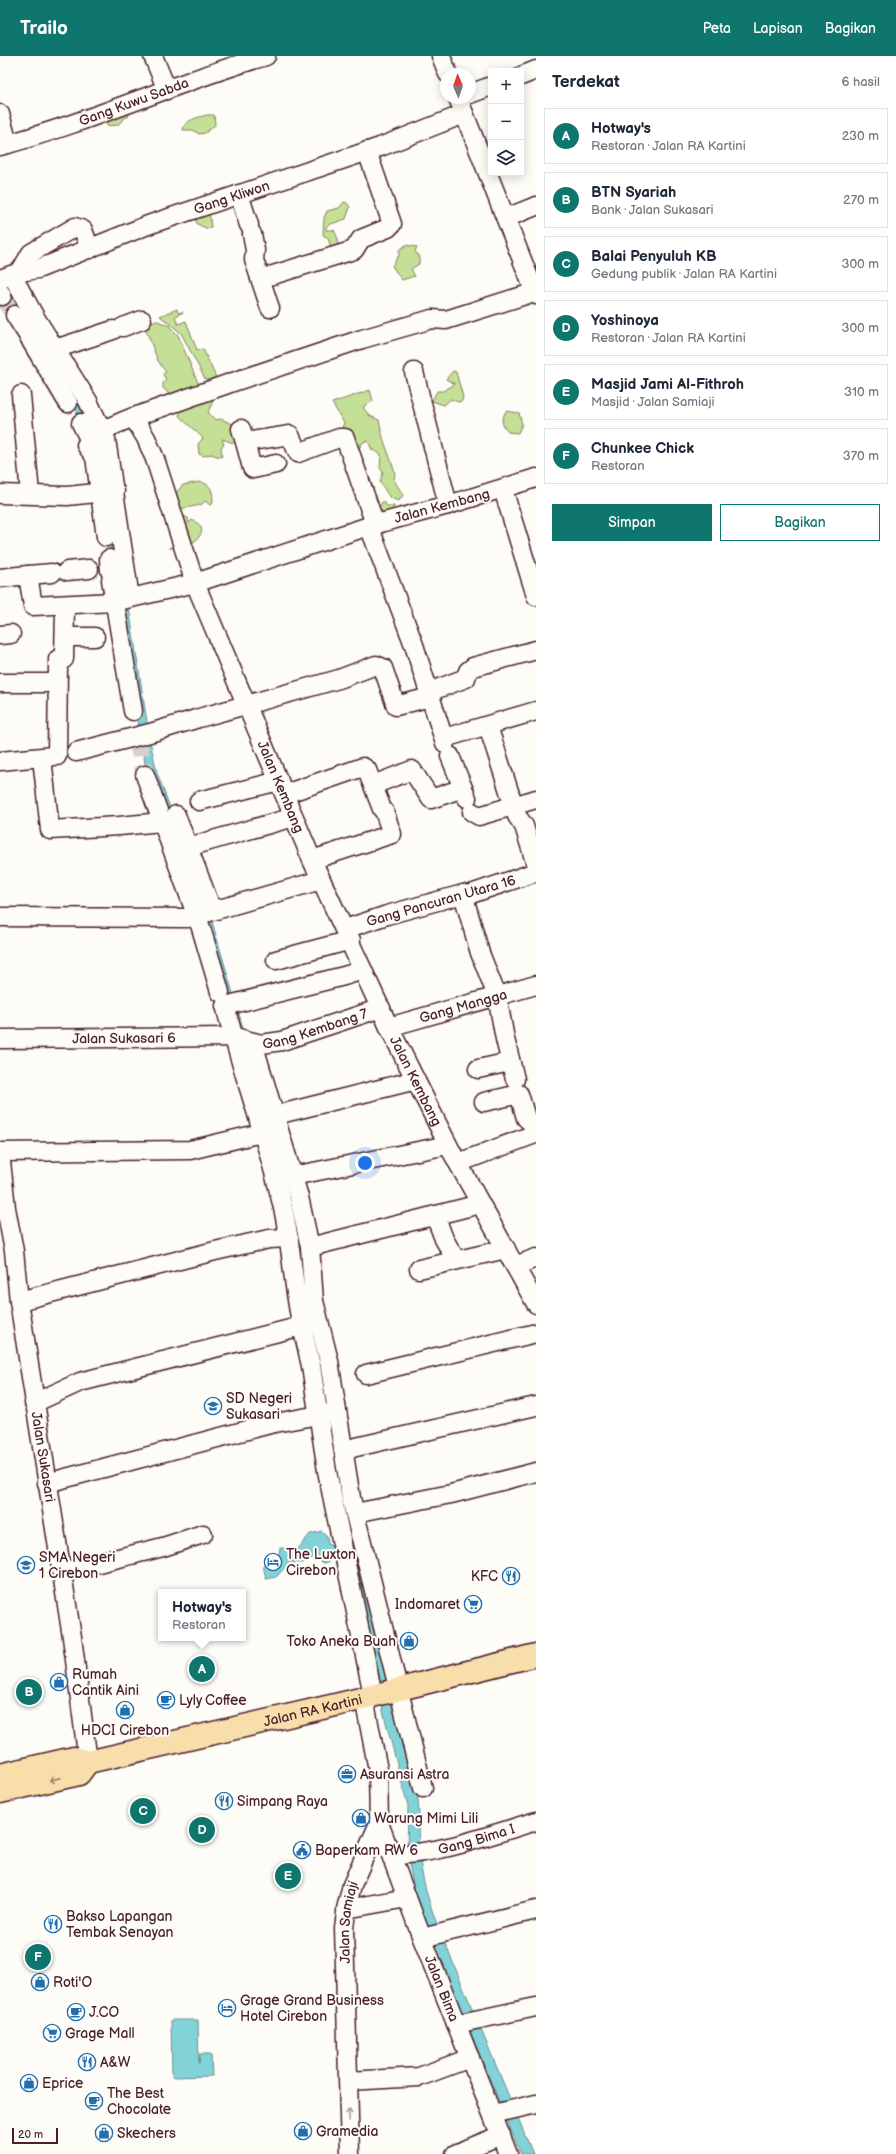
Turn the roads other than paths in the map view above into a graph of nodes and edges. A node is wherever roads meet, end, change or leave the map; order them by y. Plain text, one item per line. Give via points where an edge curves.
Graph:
1 (153, 56) edge
2 (266, 56) edge
3 (441, 56) edge
4 (534, 56) edge
5 (536, 65) edge
6 (446, 68) edge
7 (536, 70) edge
8 (524, 75) edge
9 (488, 87) edge
10 (167, 90) junction
11 (476, 92) edge
12 (461, 106) edge
13 (0, 114) edge
14 (4, 145) edge
15 (368, 151) junction
16 (239, 194) junction
17 (536, 206) edge
18 (506, 218) junction
19 (90, 249) junction
20 (260, 279) junction
21 (7, 282) edge
22 (535, 294) edge
23 (270, 308) dead end
24 (15, 315) tunnel mouth
25 (142, 320) dead end
26 (55, 350) junction
27 (414, 372) dead end
28 (21, 395) dead end
29 (133, 417) junction
30 (89, 430) junction
31 (276, 464) dead end
32 (536, 478) edge
33 (503, 489) junction
34 (107, 493) junction
35 (0, 494) edge
36 (30, 494) junction
37 (448, 505) junction
38 (372, 525) junction
39 (106, 537) dead end
40 (89, 569) dead end
41 (109, 569) dead end
42 (28, 575) junction
43 (0, 578) edge
44 (195, 583) junction
45 (536, 596) edge
46 (122, 600) junction
47 (65, 606) junction
48 (95, 637) dead end
49 (65, 638) junction
50 (536, 650) edge
51 (0, 683) edge
52 (57, 683) junction
53 (430, 694) junction
54 (246, 704) junction
55 (536, 711) edge
56 (488, 726) junction
57 (141, 736) junction
58 (447, 746) junction
59 (60, 755) junction
60 (0, 761) edge
61 (145, 775) tunnel mouth
62 (373, 785) junction
63 (282, 787) junction
64 (468, 799) junction
65 (536, 799) edge
66 (199, 801) dead end
67 (514, 805) junction
68 (294, 817) junction
69 (175, 830) junction
70 (312, 860) junction
71 (536, 865) edge
72 (536, 872) edge
73 (321, 880) junction
74 (463, 894) junction
75 (204, 913) junction
76 (0, 917) edge
77 (348, 935) junction
78 (276, 960) dead end
79 (364, 970) junction
80 (536, 985) edge
81 (497, 996) junction
82 (227, 1002) junction
83 (381, 1008) junction
84 (389, 1027) junction
85 (0, 1039) edge
86 (242, 1040) junction
87 (510, 1062) junction
88 (478, 1069) dead end
89 (515, 1079) dead end
90 (416, 1080) junction
91 (484, 1102) dead end
92 (272, 1128) junction
93 (536, 1128) edge
94 (448, 1145) junction
95 (1, 1152) edge
96 (458, 1163) junction
97 (293, 1176) junction
98 (290, 1199) junction
99 (480, 1204) junction
100 (435, 1215) junction
101 (289, 1238) junction
102 (506, 1249) junction
103 (303, 1258) junction
104 (536, 1258) edge
105 (456, 1260) junction
106 (515, 1266) junction
107 (419, 1269) dead end
108 (19, 1300) junction
109 (536, 1304) edge
110 (310, 1324) junction
111 (536, 1333) edge
112 (366, 1374) dead end
113 (34, 1403) junction
114 (536, 1406) edge
115 (328, 1413) junction
116 (342, 1450) junction
117 (536, 1472) edge
118 (47, 1483) junction
119 (347, 1504) junction
120 (203, 1534) dead end
121 (62, 1572) junction
122 (536, 1655) edge
123 (382, 1693) junction
124 (88, 1762) junction
125 (0, 1775) edge
126 (423, 1788) dead end
127 (0, 1792) edge
128 (536, 1822) edge
129 (379, 1823) junction
130 (407, 1854) junction
131 (407, 1898) junction
132 (346, 1909) junction
133 (536, 1910) edge
134 (425, 1937) junction
135 (536, 2007) edge
136 (466, 2021) junction
137 (470, 2058) junction
138 (349, 2081) junction
139 (528, 2106) edge
140 (496, 2113) junction
141 (501, 2135) junction
142 (350, 2154) edge
143 (455, 2154) edge
144 (508, 2154) edge

1 - 10 street
2 - 10 street, Gang Kuwu Sabda
3 - 6 street
4 - 5 street
7 - 8 street
9 - 11 street
10 - 14 street, Gang Kuwu Sabda via 41,135
12 - 15 street, Gang Kliwon
12 - 18 street
13 - 14 street
15 - 16 street, Gang Kliwon
15 - 20 street via 392,224 360,239 354,250
16 - 19 street, Gang Kliwon via 148,225
16 - 20 street via 250,229 255,250 254,260
17 - 18 street
18 - 22 street
19 - 21 street, Gang Kliwon
19 - 21 street via 83,230 75,227 31,253
20 - 23 street
21 - 26 street
22 - 29 street via 446,320 432,319 362,339
24 - 30 street
25 - 26 street
26 - 30 street via 88,401
27 - 37 street
28 - 36 street
29 - 30 street
29 - 44 street via 151,447 160,470
30 - 34 street via 87,449 94,458
31 - 38 street via 252,468 243,436 290,436 298,453 345,438
32 - 33 street, Jalan Kembang
33 - 37 street, Jalan Kembang
33 - 45 street
34 - 36 street via 67,496
34 - 39 street
34 - 46 street
35 - 36 street
37 - 38 street, Jalan Kembang
38 - 44 street, Jalan Kembang
38 - 53 street
40 - 42 street
41 - 46 street
42 - 43 street
42 - 47 street via 32,606
44 - 46 street
44 - 54 street, Jalan Kembang
46 - 47 street
46 - 57 street via 134,715
47 - 49 street
48 - 49 street
49 - 52 street via 64,659 58,659
50 - 53 street via 473,667 468,671 466,678
51 - 52 street
52 - 59 street
53 - 54 street via 396,706 383,668 376,665 339,679
53 - 58 street
54 - 57 street
54 - 63 street, Jalan Kembang
55 - 56 street
56 - 58 street
56 - 67 street
57 - 59 street
58 - 64 street
59 - 60 street
59 - 69 street via 50,830 119,826
61 - 69 street
62 - 63 street via 363,767
62 - 64 street via 412,770 431,799
62 - 70 street via 392,834
63 - 66 street
63 - 68 street, Jalan Kembang
64 - 67 street via 479,816
65 - 67 street
67 - 71 street
68 - 69 street
68 - 70 street, Jalan Kembang
69 - 75 street
70 - 73 street, Jalan Kembang
72 - 74 street, Gang Pancuran Utara 16
73 - 75 street
73 - 77 street, Jalan Kembang
74 - 77 street, Gang Pancuran Utara 16 via 388,915
74 - 81 street via 480,953
75 - 76 street via 188,918
75 - 82 street via 201,928
77 - 78 street, Gang Pancuran Utara 16
77 - 79 street, Jalan Kembang
79 - 82 street
79 - 83 street, Jalan Kembang
80 - 81 street, Gang Mangga
81 - 84 street, Gang Mangga
81 - 87 street
82 - 86 street
83 - 84 street, Jalan Kembang
83 - 86 street, Gang Kembang 7 via 282,1041 261,1044
84 - 90 street, Jalan Kembang
85 - 86 street, Jalan Sukasari 6
86 - 92 street
87 - 88 street
87 - 89 street
90 - 92 street
90 - 94 street, Jalan Kembang
91 - 93 street via 519,1094 526,1118
92 - 95 street via 190,1150
92 - 97 street
92 - 98 street
93 - 96 street via 535,1134
94 - 96 street, Jalan Kembang
94 - 97 street
95 - 108 street, Jalan Sukasari
96 - 99 street, Jalan Kembang
97 - 98 street
98 - 101 street
98 - 103 street
99 - 100 street
99 - 102 street, Jalan Kembang
100 - 103 street
100 - 105 street via 444,1240
101 - 103 street
101 - 108 street via 269,1239 215,1251
102 - 105 street
102 - 106 street, Jalan Kembang
103 - 110 street via 295,1298
104 - 106 street
105 - 107 street
106 - 109 street, Jalan Kembang
108 - 113 street, Jalan Sukasari
110 - 113 street via 80,1382
110 - 115 street via 311,1366
111 - 112 street
113 - 118 street, Jalan Sukasari
114 - 116 street
115 - 116 street
115 - 118 street via 270,1424
115 - 119 street via 327,1471
116 - 119 street
117 - 119 street via 451,1494
118 - 121 street, Jalan Sukasari
119 - 123 street
119 - 123 street
120 - 121 street via 163,1547
121 - 124 street, Jalan Sukasari
122 - 123 main road, Jalan RA Kartini
123 - 124 main road, Jalan RA Kartini
123 - 126 street
123 - 129 street, Jalan Samiaji via 378,1770
124 - 125 main road, Jalan RA Kartini via 74,1758
124 -> 127 main road via 79,1774
128 - 130 street, Gang Bima I
129 - 130 street, Jalan Bima
129 - 132 street, Jalan Samiaji via 352,1885
130 - 131 street, Jalan Bima
131 - 132 street
131 - 134 street, Jalan Bima
132 - 138 street, Jalan Samiaji via 344,1928
133 - 134 street
134 - 136 street, Jalan Bima
135 - 136 street
136 - 137 street, Jalan Bima
137 - 138 street via 419,2077
137 - 140 street, Jalan Bima
142 -> 138 street, Jalan Samiaji
139 - 140 street
140 - 141 street, Jalan Bima
141 - 143 street
141 - 144 street, Jalan Bima

